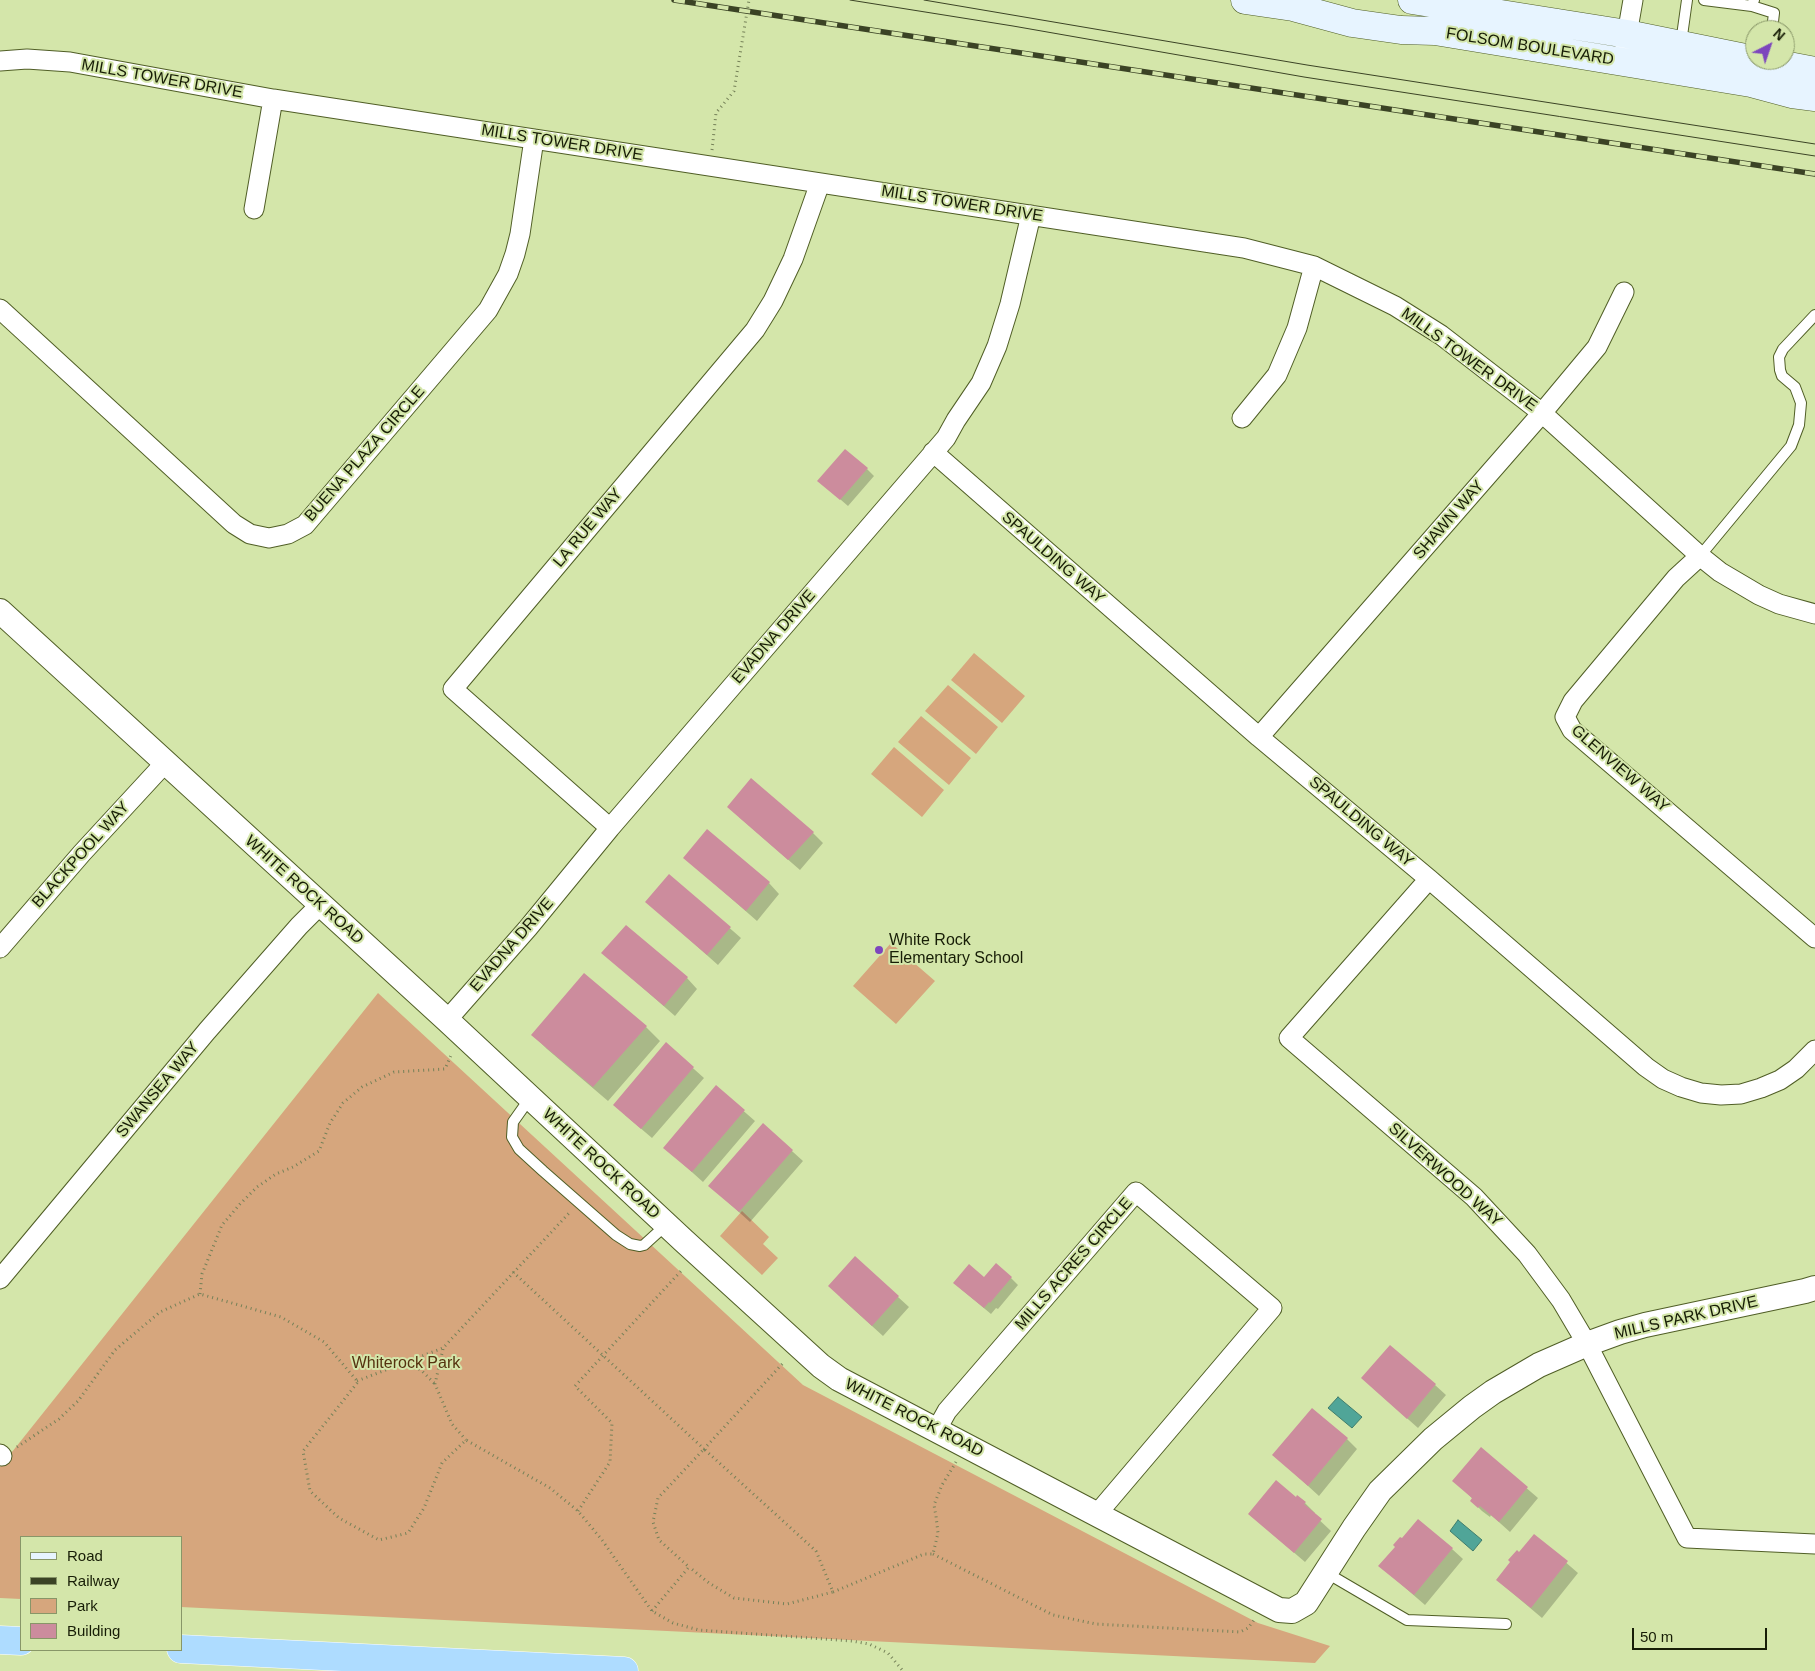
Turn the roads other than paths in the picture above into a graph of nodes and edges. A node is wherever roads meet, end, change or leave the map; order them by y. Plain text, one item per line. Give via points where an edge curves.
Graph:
1 (1245, 0) edge
2 (1412, 0) edge
3 (1633, 0) edge
4 (1688, 0) edge
5 (1704, 0) edge
6 (1753, 3) edge
7 (1473, 5) edge
8 (1773, 20) edge
9 (1627, 34) junction
10 (1681, 45) junction
11 (1745, 57) edge
12 (0, 61) edge
13 (1623, 62) junction
14 (1795, 66) edge
15 (1815, 70) edge
16 (1815, 98) edge
17 (273, 99) junction
18 (534, 139) junction
19 (820, 183) junction
20 (254, 209) dead end
21 (1031, 215) junction
22 (1314, 266) junction
23 (1624, 292) dead end
24 (0, 309) edge
25 (1815, 315) edge
26 (1542, 413) junction
27 (1242, 418) dead end
28 (933, 452) junction
29 (1700, 556) junction
30 (0, 611) edge
31 (1815, 614) edge
32 (1260, 737) junction
33 (164, 763) junction
34 (610, 828) junction
35 (1429, 880) junction
36 (320, 905) junction
37 (1815, 938) edge
38 (0, 948) edge
39 (447, 1020) junction
40 (1815, 1050) edge
41 (530, 1098) junction
42 (666, 1225) junction
43 (0, 1279) edge
44 (1815, 1288) edge
45 (1587, 1344) junction
46 (937, 1429) junction
47 (1096, 1514) junction
48 (1815, 1544) edge
49 (1325, 1572) junction
50 (1279, 1610) joint
51 (1506, 1624) dead end
52 (0, 1640) edge
53 (20, 1641) edge
54 (182, 1649) edge
55 (624, 1671) edge

1 - 13 main road, FOLSOM BOULEVARD via 1293,7 1352,23 1435,31
2 - 7 main road, FOLSOM BOULEVARD
3 - 9 street
4 - 10 lane
5 - 6 lane
6 - 8 lane via 1774,14
7 - 9 main road, FOLSOM BOULEVARD
9 - 10 main road, FOLSOM BOULEVARD
9 - 13 street
10 - 11 main road, FOLSOM BOULEVARD
12 - 17 street, MILLS TOWER DRIVE via 70,62
13 - 16 main road, FOLSOM BOULEVARD via 1751,83
14 - 15 main road, FOLSOM BOULEVARD
17 - 18 street, MILLS TOWER DRIVE
17 - 20 street
18 - 19 street, MILLS TOWER DRIVE
18 - 24 street, BUENA PLAZA CIRCLE via 515,254 488,310 305,525 288,534 269,538 250,534 234,524
19 - 21 street, MILLS TOWER DRIVE
19 - 34 street, LA RUE WAY via 793,259 754,330 452,689
21 - 22 street, MILLS TOWER DRIVE via 1244,248
21 - 28 street, EVADNA DRIVE via 997,346 981,383 946,438
22 - 26 street, MILLS TOWER DRIVE via 1395,306 1441,335
22 - 27 street via 1296,328 1277,375
23 - 26 street, SHAWN WAY via 1598,348
25 - 29 lane via 1779,357 1782,376 1795,387 1801,403 1799,425 1791,446
26 - 29 street, MILLS TOWER DRIVE
26 - 32 street, SHAWN WAY
28 - 32 street, SPAULDING WAY
28 - 34 street, EVADNA DRIVE
29 - 31 street, MILLS TOWER DRIVE via 1759,595
29 - 37 street, GLENVIEW WAY via 1676,578 1573,701 1565,717 1572,730
30 - 33 street, WHITE ROCK ROAD
32 - 35 street, SPAULDING WAY
33 - 36 street, WHITE ROCK ROAD
33 - 38 street, BLACKPOOL WAY
34 - 39 street, EVADNA DRIVE
35 - 40 street, SPAULDING WAY via 1662,1079 1701,1093 1741,1094 1780,1080
35 - 45 street, SILVERWOOD WAY via 1289,1038 1474,1197 1502,1225 1561,1300
36 - 39 street, WHITE ROCK ROAD
36 - 43 street, SWANSEA WAY via 206,1031
39 - 41 street, WHITE ROCK ROAD
41 - 42 street, WHITE ROCK ROAD
41 - 42 lane via 511,1129 519,1149 624,1242 644,1245
42 - 46 street, WHITE ROCK ROAD via 821,1366 839,1379
44 - 45 street, MILLS PARK DRIVE via 1645,1325
45 - 48 street, SILVERWOOD WAY via 1687,1538
45 - 49 street, MILLS PARK DRIVE via 1539,1365 1493,1392 1433,1439 1380,1491
46 - 47 street, WHITE ROCK ROAD
46 - 47 street, MILLS ACRES CIRCLE via 947,1411 1136,1192 1272,1308
47 - 50 street, WHITE ROCK ROAD
49 - 50 street, MILLS PARK DRIVE via 1306,1603 1292,1611
49 - 51 lane via 1407,1620
52 - 53 highway
54 - 55 highway

